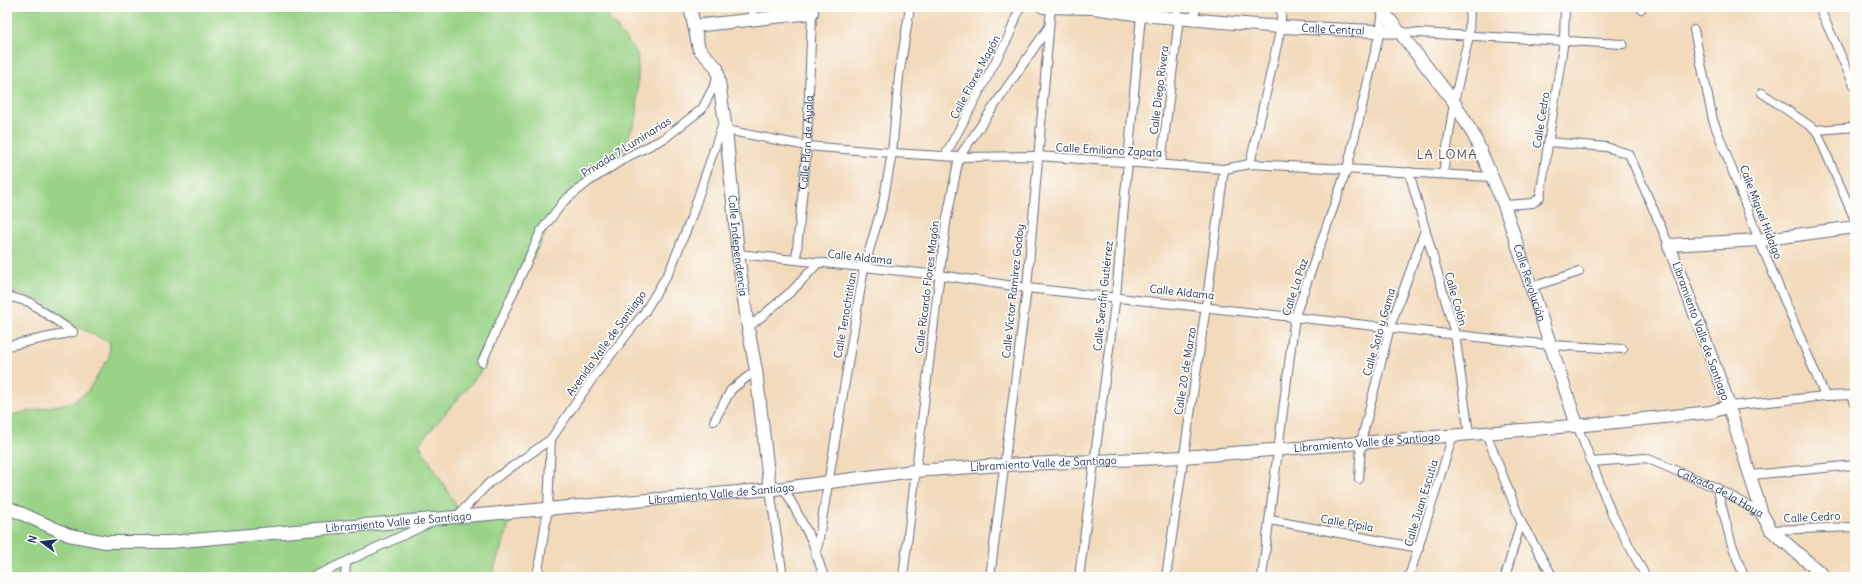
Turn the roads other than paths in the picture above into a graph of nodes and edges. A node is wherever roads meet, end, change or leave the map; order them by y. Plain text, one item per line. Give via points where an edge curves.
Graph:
1 (690, 7) edge
2 (910, 7) edge
3 (1020, 7) edge
4 (1043, 7) edge
5 (1051, 7) edge
6 (1197, 7) edge
7 (1281, 7) edge
8 (1470, 7) edge
9 (1565, 7) edge
10 (1819, 7) edge
11 (1381, 9) edge
12 (753, 13) edge
13 (810, 13) edge
14 (1178, 13) edge
15 (1141, 16) junction
16 (1192, 20) junction
17 (694, 26) junction
18 (1281, 27) junction
19 (1048, 28) junction
20 (1694, 30) dead end
21 (1380, 31) junction
22 (1399, 32) junction
23 (1469, 36) junction
24 (1564, 40) junction
25 (1623, 44) dead end
26 (718, 78) junction
27 (1855, 86) edge
28 (1762, 93) dead end
29 (1454, 102) junction
30 (725, 125) junction
31 (1855, 127) edge
32 (1816, 130) junction
33 (1549, 142) junction
34 (807, 146) junction
35 (892, 153) junction
36 (945, 156) junction
37 (1037, 156) junction
38 (959, 157) junction
39 (1127, 163) junction
40 (1161, 164) junction
41 (1250, 164) junction
42 (1224, 169) junction
43 (1347, 169) junction
44 (1409, 172) junction
45 (1443, 174) junction
46 (1492, 178) junction
47 (1504, 205) junction
48 (1855, 220) edge
49 (1855, 227) edge
50 (1424, 230) junction
51 (1759, 240) junction
52 (1669, 245) junction
53 (738, 254) junction
54 (796, 260) junction
55 (818, 263) junction
56 (864, 268) junction
57 (1579, 272) dead end
58 (939, 275) junction
59 (1531, 287) junction
60 (1027, 288) junction
61 (7, 296) edge
62 (1116, 296) junction
63 (1206, 306) junction
64 (1295, 316) junction
65 (53, 319) junction
66 (1390, 327) junction
67 (748, 328) junction
68 (1455, 334) junction
69 (50, 337) junction
70 (1550, 345) junction
71 (7, 346) edge
72 (1623, 349) dead end
73 (482, 362) dead end
74 (756, 370) junction
75 (1854, 395) edge
76 (1825, 396) junction
77 (1855, 404) edge
78 (1729, 406) junction
79 (714, 421) dead end
80 (1577, 425) junction
81 (1486, 432) junction
82 (1469, 434) junction
83 (1452, 435) junction
84 (551, 439) junction
85 (1361, 442) junction
86 (1279, 449) junction
87 (1183, 456) junction
88 (1093, 462) junction
89 (1591, 462) junction
90 (1003, 465) junction
91 (1855, 465) edge
92 (914, 471) junction
93 (1751, 475) junction
94 (1359, 479) dead end
95 (828, 482) junction
96 (784, 488) junction
97 (1717, 488) junction
98 (770, 490) junction
99 (7, 507) edge
100 (548, 508) junction
101 (1762, 514) junction
102 (457, 516) junction
103 (441, 518) junction
104 (1270, 520) junction
105 (1521, 522) junction
106 (1855, 526) edge
107 (1771, 530) junction
108 (1419, 548) junction
109 (816, 556) junction
110 (346, 563) junction
111 (313, 577) edge
112 (346, 577) edge
113 (537, 577) edge
114 (783, 577) edge
115 (824, 577) edge
116 (902, 577) edge
117 (990, 577) edge
118 (1079, 577) edge
119 (1166, 577) edge
120 (1262, 577) edge
121 (1409, 577) edge
122 (1505, 577) edge
123 (1553, 577) edge
124 (1646, 577) edge
125 (1744, 577) edge
126 (1824, 577) edge

1 - 17 street, Calle Independencia
2 - 35 street, Calle Tenochtitlan via 899,76
3 - 36 street, Calle Flores Magón via 1010,36
4 - 5 street, Calle Central
5 - 15 street, Calle Central via 1094,8
5 - 19 street, Calle Víctor Ramírez Godoy
6 - 16 street
7 - 18 street
8 - 23 street
9 - 24 street, Calle Cedro
10 - 27 street
11 - 21 street, Calle La Paz
11 - 22 street, Calle Revolución
12 - 13 street
12 - 17 street
13 - 34 street, Calle Plan de Ayala
14 - 15 street, Calle Central
14 - 16 street, Calle Central
14 - 40 street, Calle Diego Rivera
15 - 39 street, Calle Serafín Gutiérrez
16 - 18 street, Calle Central
17 - 26 street, Calle Independencia via 699,49 717,68
18 - 21 street, Calle Central
18 - 41 street
19 - 37 street, Calle Víctor Ramírez Godoy
19 - 38 street, Calle Ricardo Flores Magón
20 - 51 street, Calle Miguel Hidalgo via 1713,120
21 - 22 street, Calle Central
21 - 43 street, Calle La Paz
22 - 23 street, Calle Central
22 - 29 street, Calle Revolución
23 - 24 street, Calle Central
23 - 29 street
24 - 25 street, Calle Central
24 - 33 street, Calle Cedro
26 - 30 street, Calle Independencia
26 - 73 street, Privada 7 Luminarias via 702,109 665,138 627,157 564,201 541,231
28 - 32 street
29 - 45 street
29 - 46 street, Calle Revolución via 1474,136
30 - 34 street, Calle Emiliano Zapata
30 - 53 street, Calle Independencia
30 - 84 street, Avenida Valle de Santiago via 670,270 644,313 595,375
31 - 32 street
32 - 48 street
33 - 47 street, Calle Cedro via 1540,197 1533,203
33 - 52 street via 1606,147 1629,154
34 - 35 street, Calle Emiliano Zapata
34 - 54 street, Calle Plan de Ayala
35 - 36 street, Calle Emiliano Zapata
35 - 56 street, Calle Tenochtitlan via 883,203
36 - 38 street, Calle Emiliano Zapata
37 - 38 street, Calle Emiliano Zapata
37 - 39 street, Calle Emiliano Zapata
37 - 60 street, Calle Víctor Ramírez Godoy
38 - 58 street, Calle Ricardo Flores Magón
39 - 40 street, Calle Emiliano Zapata
39 - 62 street, Calle Serafín Gutiérrez
40 - 42 street, Calle Emiliano Zapata
41 - 42 street, Calle Emiliano Zapata
41 - 43 street, Calle Emiliano Zapata
42 - 63 street, Calle 20 de Marzo
43 - 44 street, Calle Emiliano Zapata
43 - 64 street, Calle La Paz
44 - 45 street, Calle Emiliano Zapata
44 - 50 street, Calle Colón
45 - 46 street, Calle Emiliano Zapata
46 - 47 street, Calle Revolución
47 - 59 street, Calle Revolución
49 - 51 street, Libramiento Valle de Santiago
50 - 66 street, Calle Soto y Gama
50 - 68 street, Calle Colón
51 - 52 street, Libramiento Valle de Santiago
51 - 76 street, Calle Miguel Hidalgo
52 - 78 street, Libramiento Valle de Santiago
53 - 54 street, Calle Aldama
53 - 67 street, Calle Independencia
54 - 55 street, Calle Aldama
55 - 56 street, Calle Aldama
55 - 67 street via 793,290
56 - 58 street, Calle Aldama
56 - 95 street, Calle Tenochtitlan
57 - 59 street
58 - 60 street, Calle Aldama
58 - 92 street, Calle Ricardo Flores Magón
59 - 70 street, Calle Revolución
60 - 62 street, Calle Aldama
60 - 90 street, Calle Víctor Ramírez Godoy
61 - 65 street via 29,302
62 - 63 street, Calle Aldama
62 - 88 street, Calle Serafín Gutiérrez
63 - 64 street, Calle Aldama
63 - 87 street, Calle 20 de Marzo
64 - 66 street, Calle Aldama
64 - 86 street, Calle La Paz
65 - 69 street via 54,326
65 - 69 street via 73,332
66 - 68 street, Calle Aldama
66 - 85 street, Calle Soto y Gama
67 - 74 street, Calle Independencia
68 - 70 street, Calle Aldama
68 - 82 street, Calle Colón
69 - 71 street
70 - 72 street, Calle Aldama
70 - 80 street, Calle Revolución
74 - 79 street via 731,390
74 - 98 street
75 - 76 street
75 - 77 street
76 - 78 street
78 - 80 street, Libramiento Valle de Santiago via 1711,412
78 - 93 street
80 - 81 street, Libramiento Valle de Santiago
80 - 89 street, Calle Revolución
81 - 82 street, Libramiento Valle de Santiago
81 - 105 street
82 - 83 street, Libramiento Valle de Santiago
83 - 85 street, Libramiento Valle de Santiago
83 - 108 street, Calle Juan Escutia
84 - 100 street
84 - 102 street, Avenida Valle de Santiago via 489,483
85 - 86 street, Libramiento Valle de Santiago
85 - 94 street, Calle Soto y Gama
86 - 87 street, Libramiento Valle de Santiago
86 - 104 street, Calle La Paz
87 - 88 street, Libramiento Valle de Santiago
87 - 119 street, Calle 20 de Marzo
88 - 90 street, Libramiento Valle de Santiago
88 - 118 street, Calle Serafín Gutiérrez
89 - 97 street, Calzada de la Hoya via 1646,458
89 - 124 street, Calle Revolución via 1611,512
90 - 92 street, Libramiento Valle de Santiago
90 - 117 street, Calle Víctor Ramírez Godoy
91 - 93 street
92 - 95 street, Libramiento Valle de Santiago
92 - 116 street, Calle Ricardo Flores Magón
93 - 101 street
95 - 96 street, Libramiento Valle de Santiago
95 - 109 street, Calle Tenochtitlan
96 - 98 street, Libramiento Valle de Santiago
96 - 109 street via 812,541
97 - 101 street, Calzada de la Hoya
97 - 125 street via 1731,542
98 - 100 street, Libramiento Valle de Santiago
98 - 114 street
99 - 103 street, Libramiento Valle de Santiago via 69,535 106,542 170,542
100 - 102 street, Libramiento Valle de Santiago
100 - 113 street
101 - 107 street, Calzada de la Hoya
102 - 103 street, Libramiento Valle de Santiago
103 - 110 street
104 - 108 street, Calle Pípila
104 - 120 street, Calle La Paz
105 - 122 street
105 - 123 street
106 - 107 street, Calle Cedro
107 - 126 street, Calzada de la Hoya
108 - 121 street, Calle Juan Escutia
109 - 115 street
110 - 111 street
110 - 112 street

